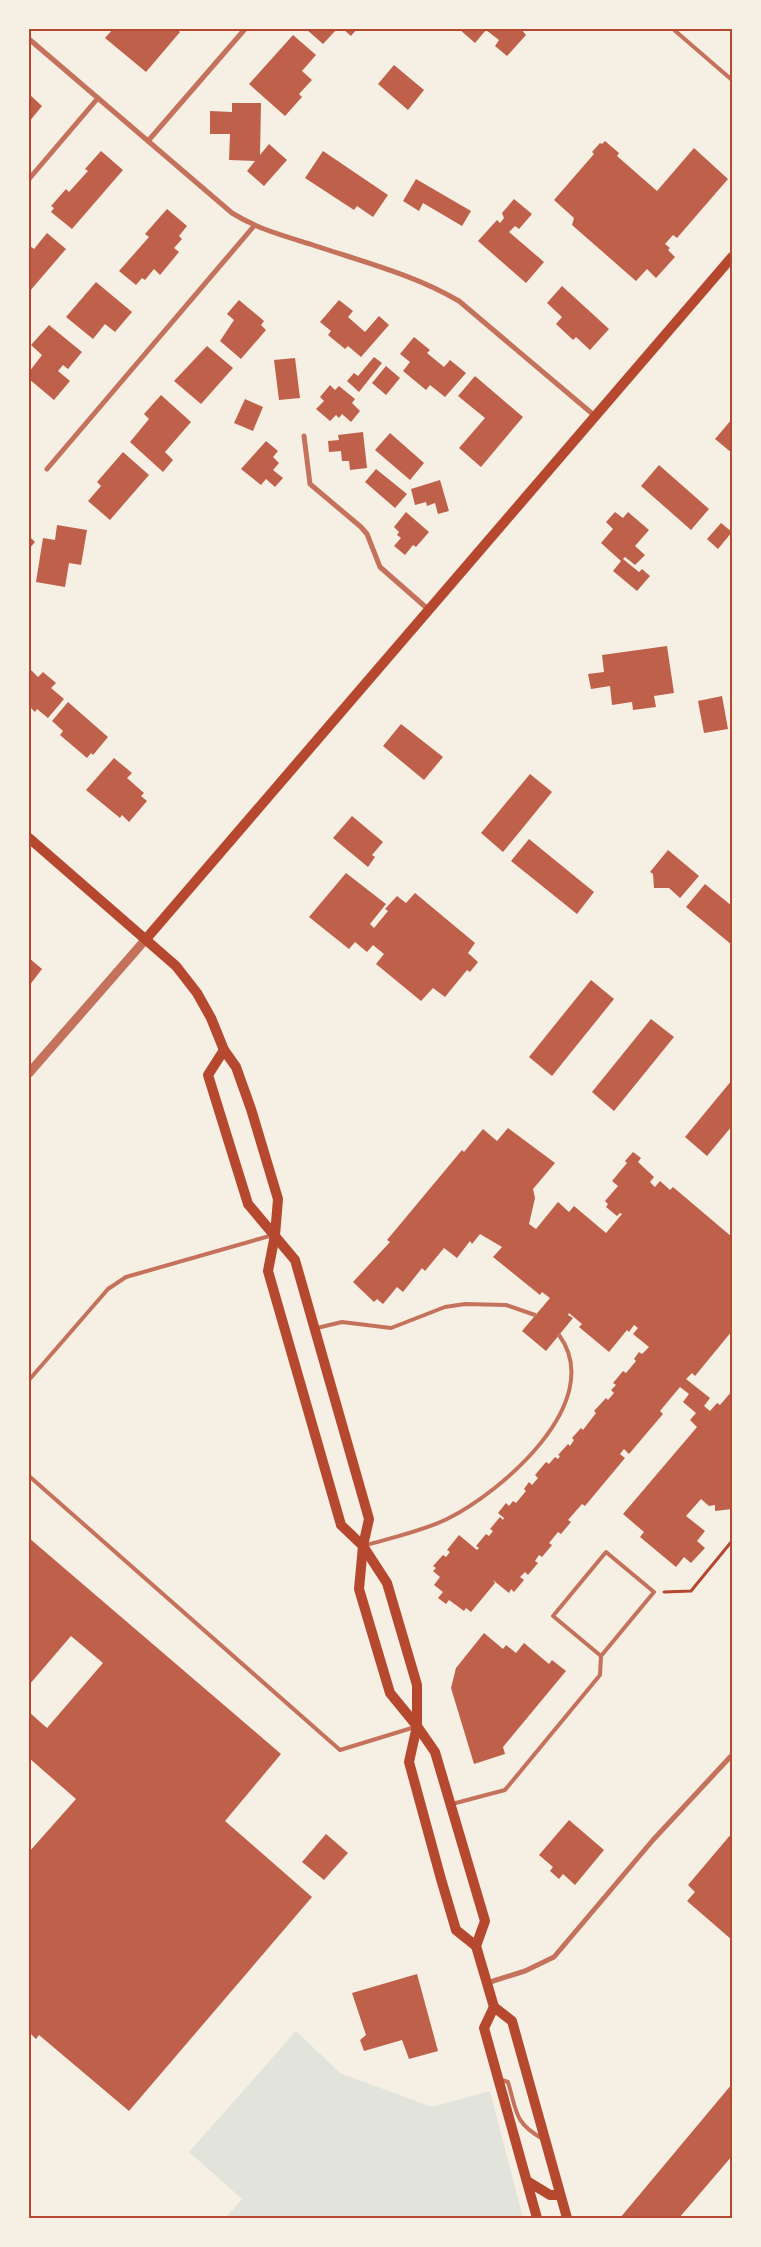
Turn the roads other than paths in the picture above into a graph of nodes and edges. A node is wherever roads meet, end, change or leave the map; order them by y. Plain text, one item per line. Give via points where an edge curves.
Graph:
1 (245, 29) edge
2 (672, 29) edge
3 (29, 39) edge
4 (732, 80) edge
5 (98, 98) junction
6 (148, 141) junction
7 (29, 179) edge
8 (254, 226) junction
9 (732, 257) edge
10 (595, 416) junction
11 (304, 436) dead end
12 (47, 469) dead end
13 (429, 610) junction
14 (29, 838) edge
15 (146, 939) junction
16 (224, 1050) junction
17 (29, 1073) edge
18 (275, 1235) junction
19 (536, 1315) dead end
20 (314, 1329) junction
21 (559, 1335) dead end
22 (29, 1380) edge
23 (29, 1476) edge
24 (363, 1546) junction
25 (601, 1656) junction
26 (417, 1726) junction
27 (732, 1755) edge
28 (450, 1804) junction
29 (476, 1946) junction
30 (487, 1983) junction
31 (494, 2007) junction
32 (499, 2079) junction
33 (545, 2140) junction
34 (527, 2182) junction
35 (560, 2195) junction
36 (537, 2218) edge
37 (567, 2218) edge

1 - 6 street
2 - 4 lane
3 - 5 street
5 - 6 street
5 - 7 street
6 - 8 street via 232,213
8 - 10 street via 437,288 459,301
8 - 12 street
9 - 10 main road
10 - 13 main road
11 - 13 street via 310,484 361,526 380,567
13 - 15 main road
14 - 15 main road
15 - 16 main road via 176,966 197,993
15 - 17 street
16 - 18 main road via 236,1067 278,1198
16 - 18 main road via 208,1075 248,1204
18 - 20 main road via 295,1260
18 - 22 lane via 126,1277 108,1289
18 - 24 main road via 268,1271 341,1525
19 - 20 lane via 516,1307 483,1303 445,1308 391,1328 342,1322
20 - 24 main road via 369,1519
21 - 24 lane via 570,1359 571,1384 557,1420 525,1460 480,1498 444,1520
23 - 26 lane via 340,1750
24 - 26 main road via 387,1583 417,1685
24 - 26 main road via 359,1589 385,1679 390,1693
25 - 25 lane via 654,1592 606,1552 553,1616
25 - 28 lane via 600,1675 505,1790
26 - 28 main road via 434,1752
26 - 29 main road via 408,1762 456,1930
27 - 30 street via 653,1840 554,1957 525,1971
28 - 29 main road via 485,1922
29 - 30 main road
30 - 31 main road
31 - 32 main road via 484,2028
31 - 33 main road via 512,2021
32 - 33 lane via 508,2082 520,2123
32 - 34 main road
33 - 35 main road
34 - 35 main road via 550,2195
34 - 36 main road
35 - 37 main road

